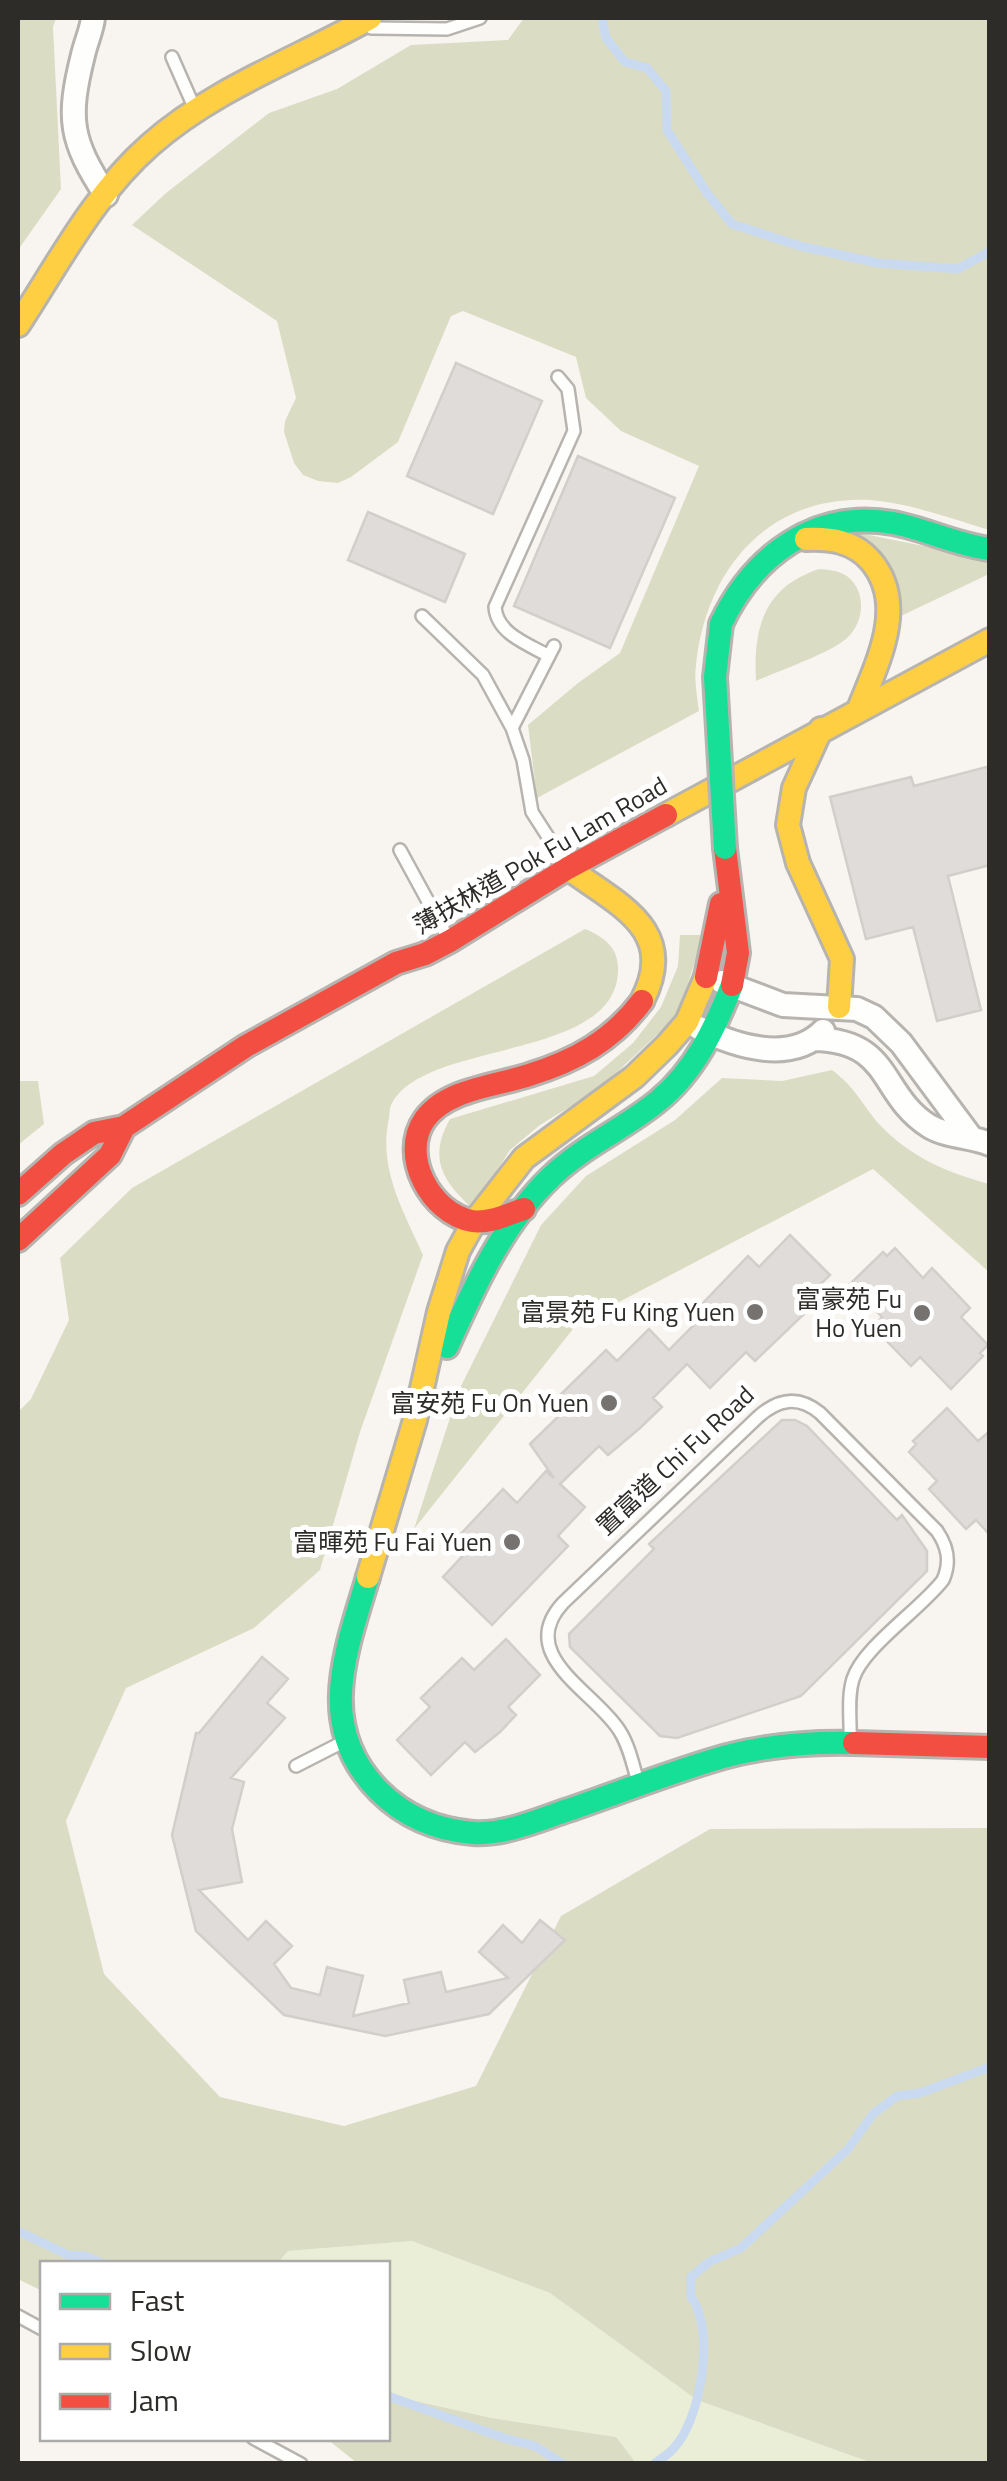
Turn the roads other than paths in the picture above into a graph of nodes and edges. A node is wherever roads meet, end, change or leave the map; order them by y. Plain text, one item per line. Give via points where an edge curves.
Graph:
1 (92, 18) edge
2 (480, 18) edge
3 (361, 23) edge
4 (172, 57) dead end
5 (196, 111) junction
6 (106, 195) junction
7 (18, 324) edge
8 (558, 377) dead end
9 (786, 544) junction
10 (990, 549) edge
11 (422, 616) dead end
12 (990, 640) edge
13 (859, 709) junction
14 (512, 728) junction
15 (821, 730) junction
16 (725, 848) junction
17 (400, 850) dead end
18 (568, 868) junction
19 (450, 942) junction
20 (706, 977) junction
21 (732, 986) junction
22 (839, 1007) junction
23 (686, 1022) junction
24 (712, 1035) junction
25 (814, 1039) junction
26 (124, 1128) junction
27 (980, 1140) edge
28 (18, 1194) edge
29 (524, 1209) junction
30 (474, 1222) junction
31 (18, 1240) edge
32 (416, 1420) junction
33 (346, 1740) junction
34 (850, 1743) junction
35 (990, 1747) edge
36 (296, 1766) dead end
37 (640, 1786) junction
38 (18, 2316) edge
39 (40, 2328) edge
40 (259, 2441) edge
41 (301, 2464) edge

1 - 6 street via 73,117 82,159
2 - 3 lane via 447,29
3 - 5 main road
4 - 5 lane
5 - 6 main road via 143,152
6 - 7 main road
8 - 14 lane via 568,389 574,431 495,607 503,629 552,651
9 - 10 main road via 827,524 868,520
9 - 13 main road via 820,538 848,543 883,576 888,626
9 - 16 main road, bridge via 748,576 721,624 715,677
11 - 14 lane via 483,675
12 - 13 main road, 薄扶林道 Pok Fu Lam Road
13 - 15 main road, 薄扶林道 Pok Fu Lam Road
14 - 18 lane via 532,812
15 - 18 main road, 薄扶林道 Pok Fu Lam Road
15 - 22 main road via 791,797 787,826 842,959
16 - 20 main road
16 - 21 main road via 738,953
17 - 19 lane
18 - 19 main road, 薄扶林道 Pok Fu Lam Road
18 - 30 main road via 646,929 656,966 636,1008 593,1049 544,1072 448,1100 427,1114 416,1151 424,1183 446,1209
19 - 26 main road, 薄扶林道 Pok Fu Lam Road via 396,963 246,1046
20 - 21 street
20 - 23 main road
21 - 22 street via 783,1005
21 - 24 main road
22 - 25 street
22 - 27 street via 874,1017
23 - 24 street
23 - 30 main road via 634,1076 524,1158
24 - 25 street via 748,1048 795,1047
24 - 29 main road via 660,1099 570,1160
25 - 27 street via 860,1048 926,1124
26 - 28 main road, 薄扶林道 Pok Fu Lam Road via 94,1134
26 - 31 main road, 薄扶林道 Pok Fu Lam Road via 110,1156
29 - 30 main road
29 - 32 main road via 475,1285
30 - 32 main road via 452,1266
32 - 33 main road via 342,1666 338,1697
33 - 36 lane
33 - 37 main road via 366,1777 395,1807 453,1831 514,1828
34 - 35 main road
34 - 37 main road via 773,1745
34 - 37 lane, 置富道 Chi Fu Road via 854,1675 943,1580 947,1550 820,1412 786,1400 758,1416 562,1603 548,1626 551,1654 620,1732
38 - 39 lane
40 - 41 lane

